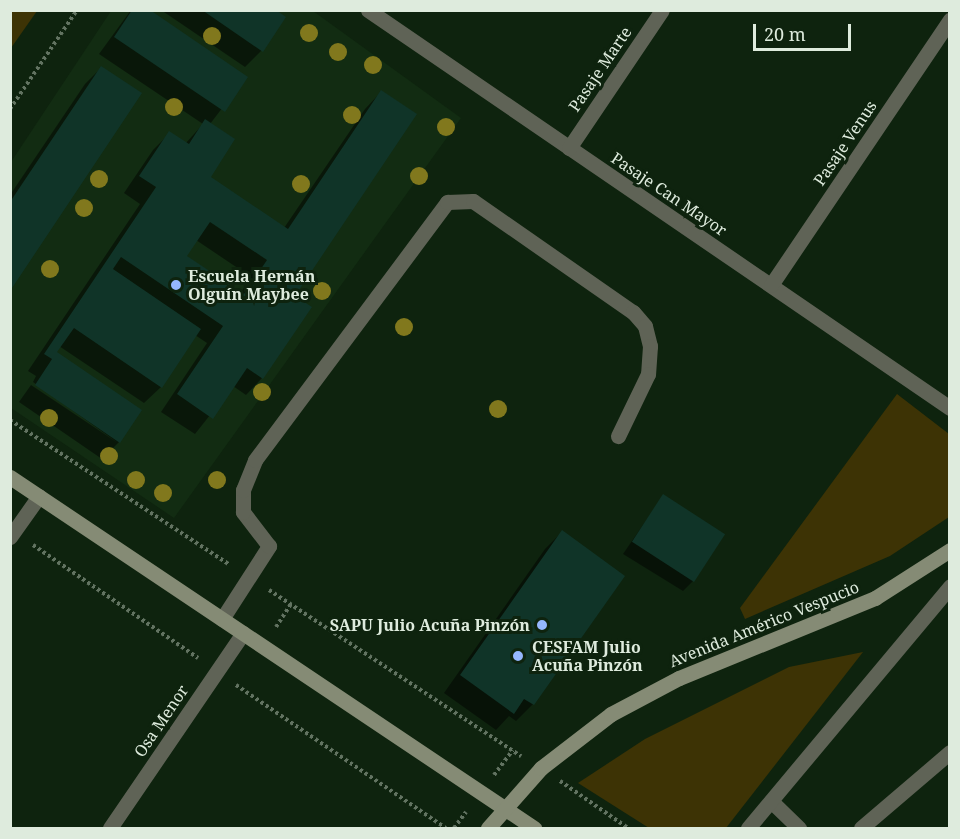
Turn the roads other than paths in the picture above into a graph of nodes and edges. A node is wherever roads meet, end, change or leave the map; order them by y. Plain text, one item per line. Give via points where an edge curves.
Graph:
1 (662, 10) edge
2 (370, 11) edge
3 (950, 20) edge
4 (569, 148) junction
5 (771, 285) junction
6 (950, 408) edge
7 (618, 436) dead end
8 (10, 477) edge
9 (39, 496) junction
10 (10, 537) edge
11 (950, 550) edge
12 (950, 586) edge
13 (222, 619) junction
14 (243, 633) junction
15 (950, 752) edge
16 (771, 801) junction
17 (504, 808) junction
18 (110, 828) edge
19 (488, 828) edge
20 (534, 828) edge
21 (748, 828) edge
22 (800, 828) edge
23 (861, 828) edge

1 - 4 street, Pasaje Marte
2 - 4 street, Pasaje Can Mayor
3 - 5 street, Pasaje Venus
4 - 5 street, Pasaje Can Mayor
5 - 6 street, Pasaje Can Mayor
7 - 13 street via 648,374 650,346 645,326 633,312 473,201 447,202 255,460 243,490 243,512 269,546
8 - 9 main road
9 - 10 street
9 - 13 main road
11 - 17 main road, Avenida Américo Vespucio via 875,598 646,694 579,737 541,768
12 - 16 street
13 - 14 main road
14 - 17 main road
14 - 18 street, Osa Menor
15 - 23 street
16 - 21 street
16 - 22 street
17 - 19 main road, Avenida Américo Vespucio
17 - 20 main road

